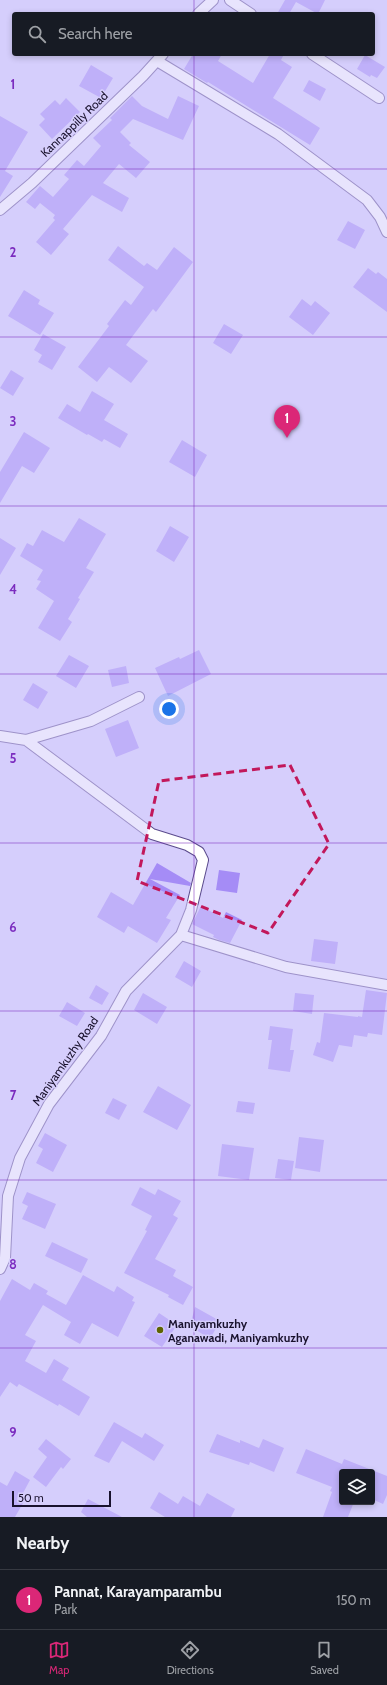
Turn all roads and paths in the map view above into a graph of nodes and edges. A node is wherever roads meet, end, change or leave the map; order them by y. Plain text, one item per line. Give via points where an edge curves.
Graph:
1 (213, 0) edge
2 (230, 0) edge
3 (200, 12) edge
4 (248, 12) edge
5 (315, 56) edge
6 (160, 58) edge
7 (379, 98) dead end
8 (0, 210) edge
9 (384, 214) edge
10 (387, 232) edge
11 (139, 697) dead end
12 (0, 736) edge
13 (26, 740) junction
14 (181, 934) junction
15 (387, 985) edge
16 (0, 1269) edge

1 - 3 street
2 - 4 street
5 - 7 street
6 - 8 street, Kannappilly Road via 32,183
6 - 9 street via 278,134
9 - 10 street
11 - 13 street via 91,721
12 - 13 street
13 - 14 street, Maniyamkuzhy Road via 152,834 187,845 199,852 203,860 191,910
14 - 15 street via 286,967
14 - 16 street, Maniyamkuzhy Road via 126,992 101,1036 49,1104 20,1158 8,1196 6,1258

